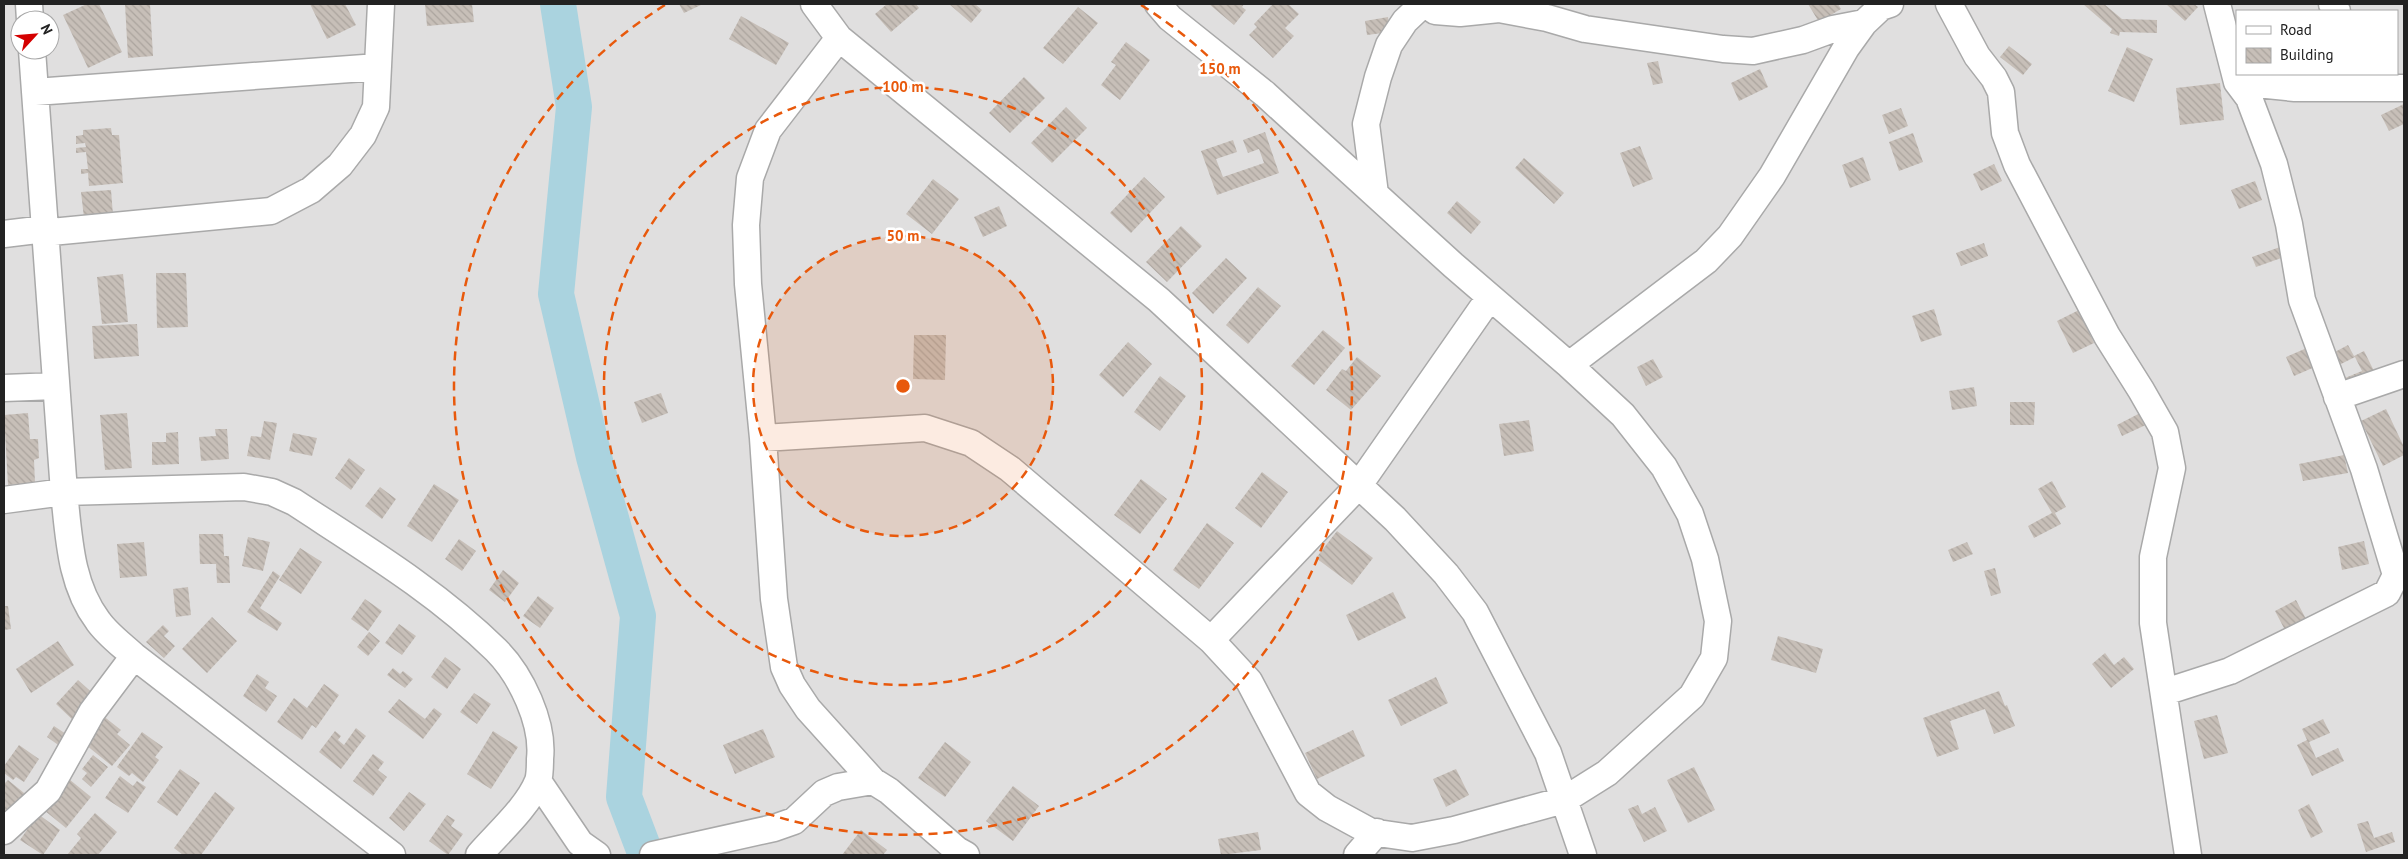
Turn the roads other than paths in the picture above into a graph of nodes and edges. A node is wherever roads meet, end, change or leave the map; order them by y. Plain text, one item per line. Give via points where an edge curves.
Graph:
1 (380, 4) edge
2 (814, 4) edge
3 (1158, 4) edge
4 (1423, 4) edge
5 (1427, 4) edge
6 (1890, 4) edge
7 (1949, 4) edge
8 (2217, 4) edge
9 (1864, 23) junction
10 (839, 38) junction
11 (33, 60) edge
12 (378, 67) junction
13 (2237, 82) junction
14 (2397, 83) edge
15 (35, 92) junction
16 (1374, 194) junction
17 (45, 229) junction
18 (4, 234) edge
19 (1490, 297) junction
20 (1569, 365) junction
21 (2404, 374) edge
22 (56, 386) junction
23 (4, 388) edge
24 (2337, 397) junction
25 (763, 438) junction
26 (1359, 485) junction
27 (64, 492) junction
28 (4, 500) edge
29 (1211, 640) junction
30 (134, 656) junction
31 (2165, 692) junction
32 (538, 781) junction
33 (873, 781) junction
34 (1564, 800) junction
35 (4, 831) edge
36 (1377, 832) junction
37 (392, 855) edge
38 (479, 855) edge
39 (597, 855) edge
40 (653, 855) edge
41 (966, 855) edge
42 (1357, 855) edge
43 (1583, 855) edge
44 (2188, 855) edge

1 - 12 street
2 - 10 street
3 - 16 street via 1170,18 1264,94
4 - 16 street via 1405,21 1389,45 1378,77 1366,124
5 - 9 street via 1436,11 1460,14 1499,9 1593,30 1753,51 1803,40 1833,28
6 - 9 street via 1881,7
7 - 31 street via 2001,92 2006,132 2017,165 2106,336 2165,432 2172,468 2153,557 2153,623
8 - 13 street
9 - 20 street via 1846,48 1772,176 1730,236 1706,261
10 - 25 street via 768,130 750,178 747,264
10 - 26 street via 1159,300
11 - 15 street
12 - 15 street
12 - 17 street via 376,107 363,135 340,165 311,190 271,211 51,232
13 - 14 street via 2295,88
13 - 24 street via 2250,98 2274,164 2289,224 2302,300
15 - 17 street
16 - 19 street
17 - 18 street
17 - 22 street
19 - 20 street
19 - 26 street
20 - 34 street via 1624,415 1664,467 1690,514 1705,559 1718,620 1714,658 1692,696 1607,773
21 - 24 street
22 - 23 street
22 - 27 street
24 - 31 street via 2364,469 2396,575 2387,593 2230,671
25 - 29 street via 925,428 971,444 1010,470
25 - 33 street via 771,562 784,667 808,709
26 - 29 street
26 - 34 street via 1446,574 1475,612 1548,753
27 - 28 street
27 - 30 street via 78,586 98,622
27 - 32 street via 244,487 272,492 294,502 419,584 497,651 533,710 542,744
29 - 36 street via 1249,681 1308,793 1327,808 1371,832
30 - 35 street via 92,712 48,791
30 - 37 street
31 - 44 street
32 - 38 street via 523,804
32 - 39 street via 580,843
33 - 40 street via 824,793 794,821
33 - 41 street
34 - 36 street via 1412,838
34 - 43 street
36 - 42 street

